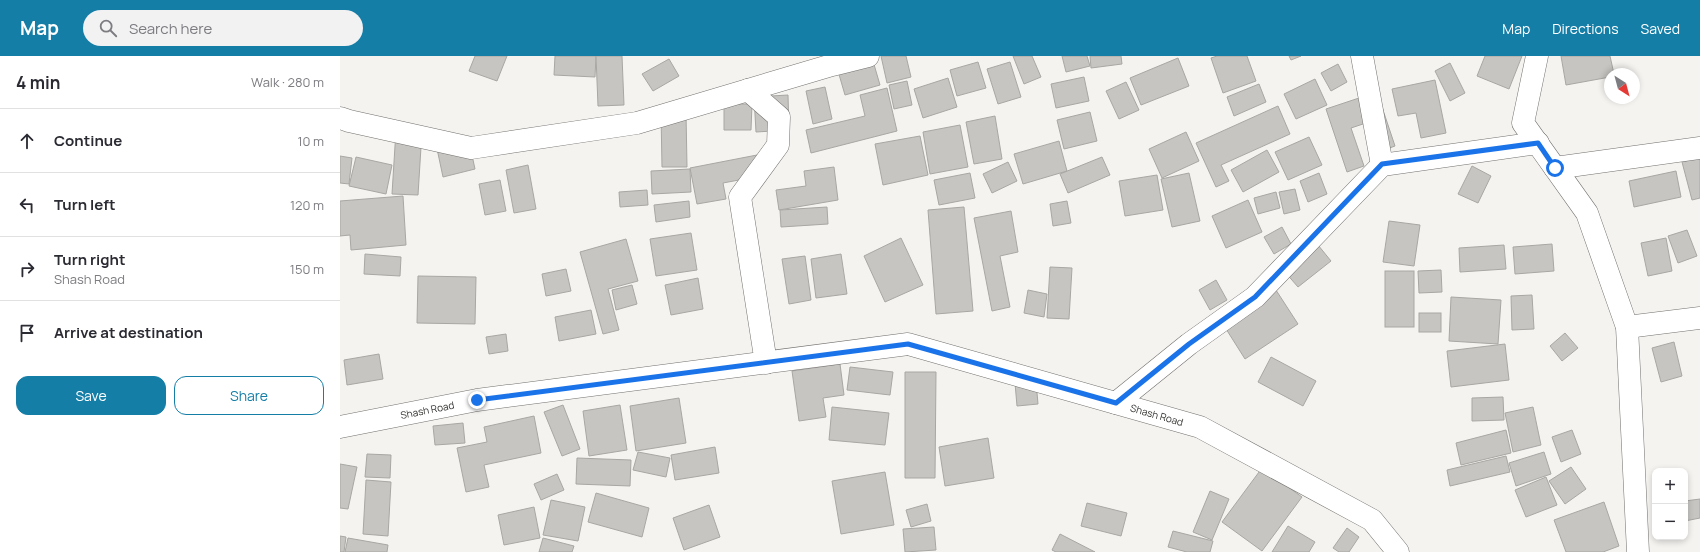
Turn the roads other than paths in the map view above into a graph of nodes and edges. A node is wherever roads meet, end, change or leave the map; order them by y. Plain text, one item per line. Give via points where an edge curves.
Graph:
1 (868, 56) edge
2 (1362, 56) edge
3 (1537, 56) edge
4 (748, 90) junction
5 (340, 118) edge
6 (1538, 143) junction
7 (1700, 148) edge
8 (1382, 164) junction
9 (1555, 168) junction
10 (1700, 318) edge
11 (1627, 327) junction
12 (766, 363) junction
13 (1116, 403) junction
14 (340, 427) edge
15 (1398, 552) edge
16 (1638, 552) edge

1 - 4 street
2 - 8 street
3 - 6 street via 1524,123
4 - 5 street via 637,123 471,148
4 - 12 street via 779,117 778,144 740,197
6 - 8 street
6 - 9 street
7 - 9 street
8 - 13 street via 1255,297 1189,344
9 - 11 street via 1587,213
10 - 11 street
11 - 16 street
12 - 13 street, Shash Road via 908,344
12 - 14 street, Shash Road via 477,400
13 - 15 street, Shash Road via 1200,427 1372,520

